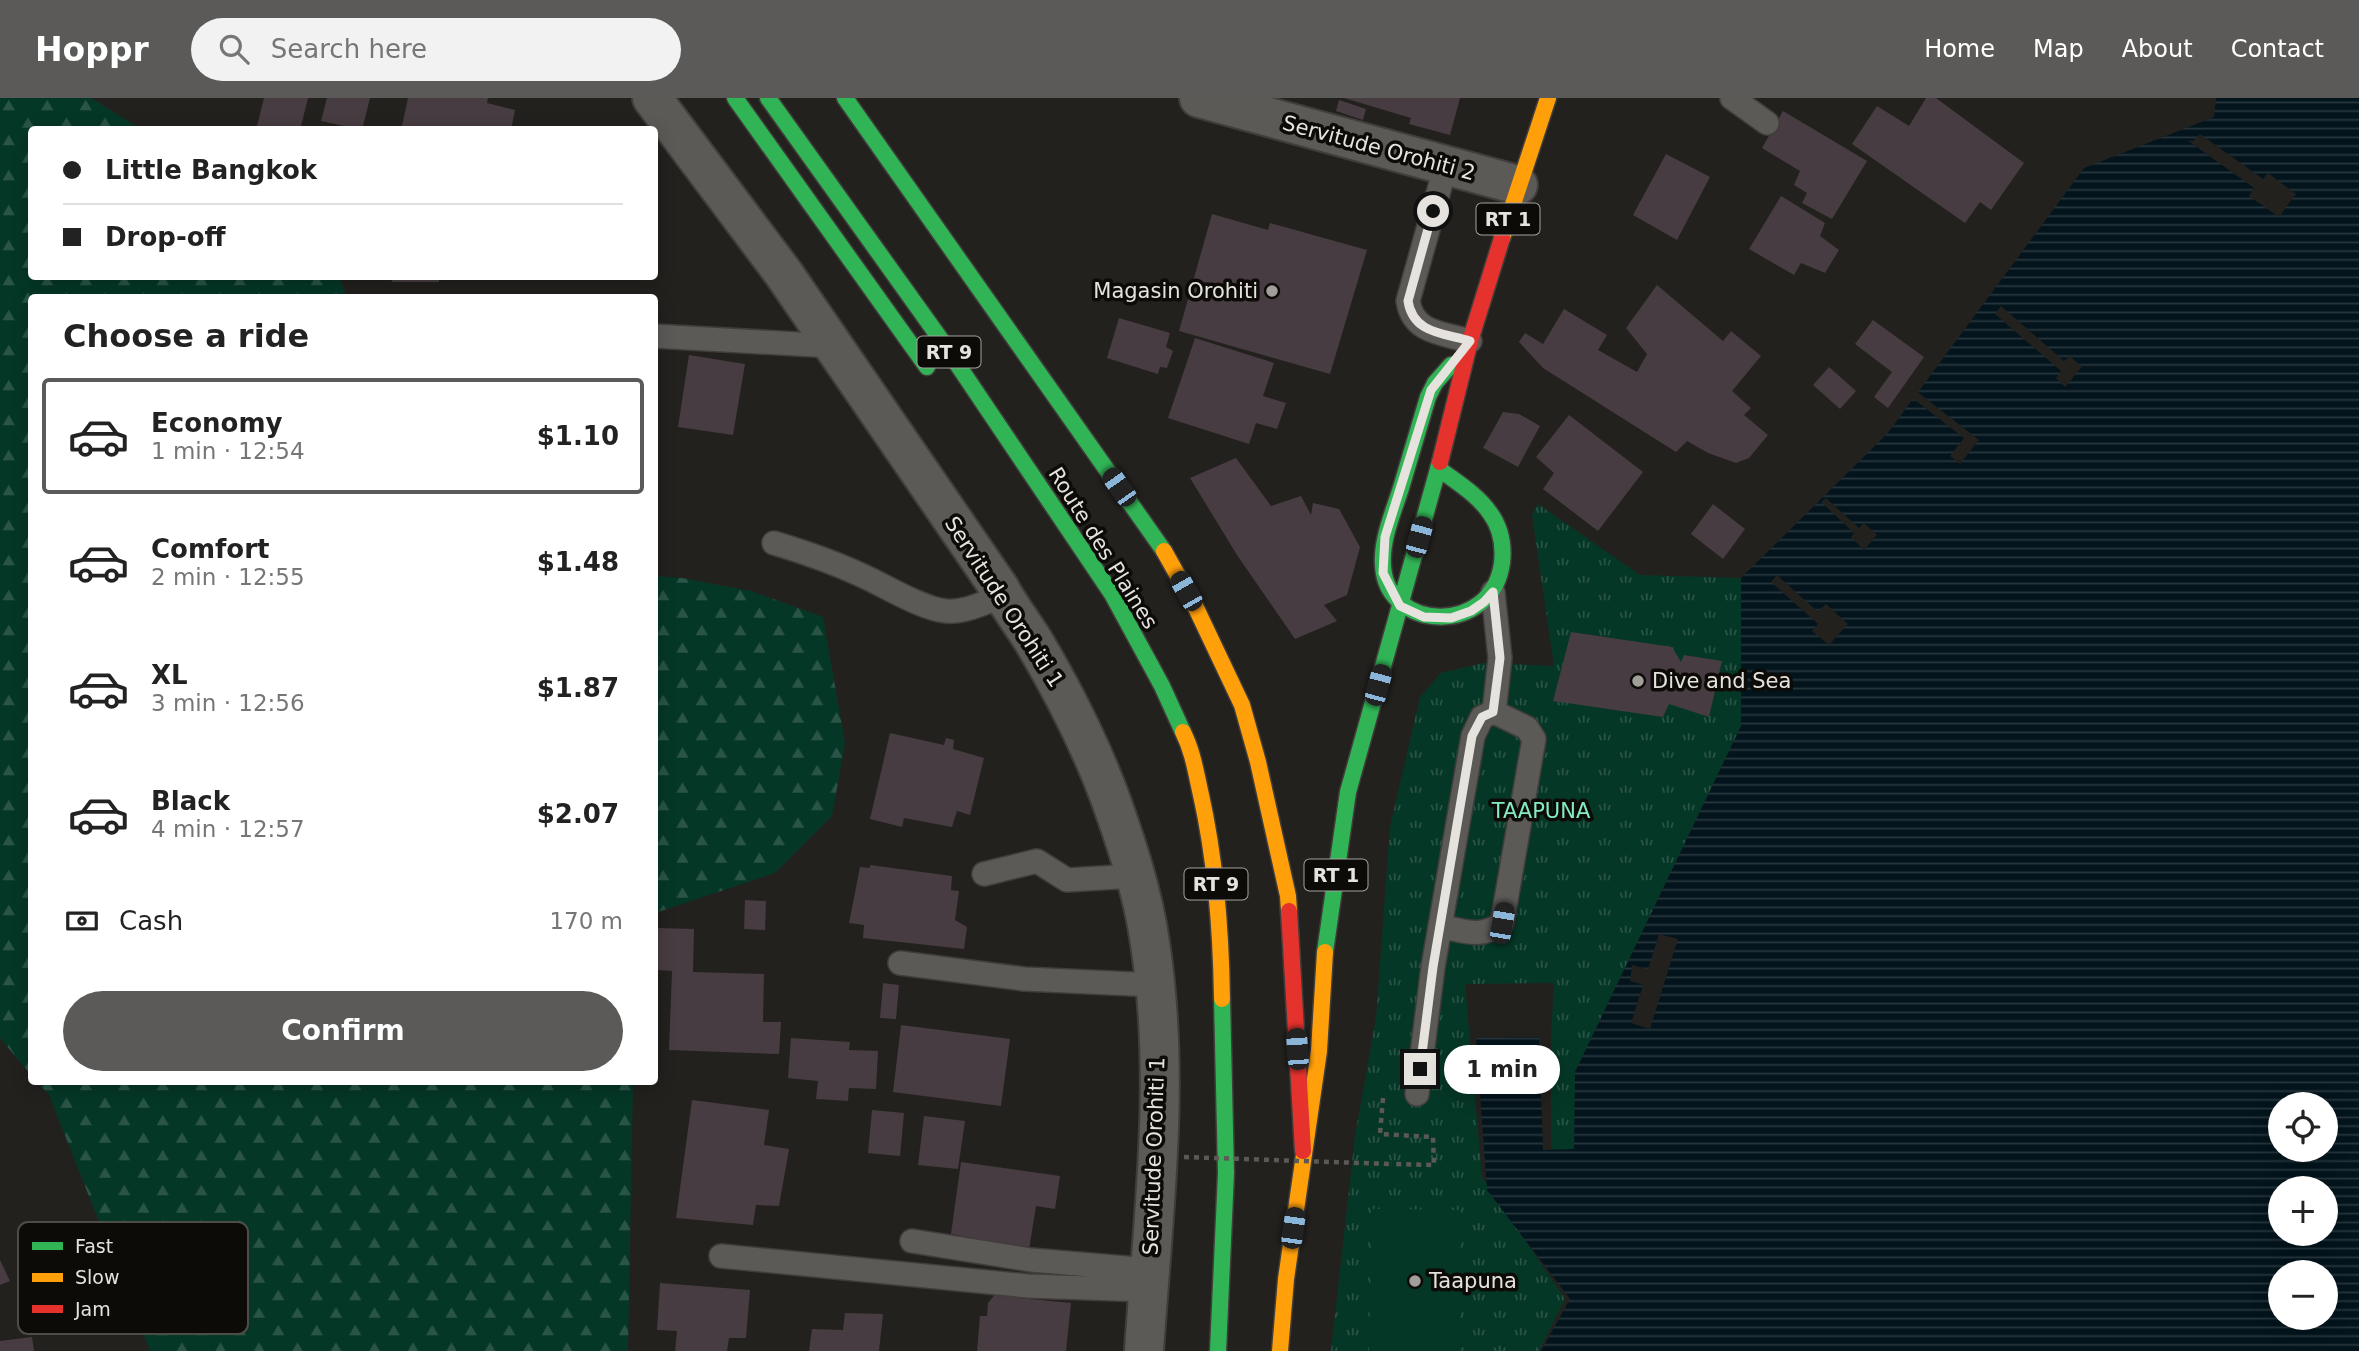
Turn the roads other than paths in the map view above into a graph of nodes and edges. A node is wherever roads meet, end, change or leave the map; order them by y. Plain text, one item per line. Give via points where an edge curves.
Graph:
1 (652, 98) edge
2 (735, 98) edge
3 (768, 98) edge
4 (845, 98) edge
5 (1199, 98) edge
6 (1548, 98) edge
7 (1732, 98) edge
8 (1767, 123) dead end
9 (1446, 165) junction
10 (1518, 185) junction
11 (658, 336) edge
12 (1470, 341) junction
13 (833, 346) junction
14 (935, 376) dead end
15 (995, 448) dead end
16 (1438, 468) junction
17 (774, 543) dead end
18 (1493, 592) junction
19 (1003, 596) junction
20 (1400, 606) junction
21 (1122, 613) junction
22 (1493, 712) junction
23 (984, 874) dead end
24 (1135, 876) junction
25 (1440, 926) junction
26 (900, 963) dead end
27 (1154, 985) junction
28 (1417, 1094) dead end
29 (1303, 1151) junction
30 (912, 1241) dead end
31 (720, 1256) dead end
32 (1149, 1280) junction
33 (1144, 1351) edge
34 (1217, 1351) edge
35 (1280, 1351) edge

1 - 13 street, Servitude Orohiti 1
2 - 14 main road
3 - 21 main road, Route des Plaines / RT 9 via 939,337
4 - 29 main road, Route des Plaines / RT 9 via 1167,556 1242,705 1289,896
5 - 9 street, Servitude Orohiti 2
6 - 10 main road, RT 1
7 - 8 lane
9 - 10 street, Servitude Orohiti 2
9 - 12 lane via 1408,301 1410,316 1421,326
10 - 12 main road, RT 1
11 - 13 lane
12 - 16 main road, RT 1
12 - 20 main road, RT 1 via 1431,390 1385,537 1383,573
13 - 19 street, Servitude Orohiti 1
15 - 21 main road
16 - 18 main road via 1470,492 1498,526 1504,564
16 - 20 main road, RT 1
17 - 19 lane via 804,551 935,609 966,609
18 - 20 main road via 1471,611 1451,618 1424,617
18 - 22 lane via 1500,658
19 - 24 street, Servitude Orohiti 1 via 1034,642 1089,747
20 - 29 main road, RT 1 via 1348,792 1325,945 1319,1051
21 - 34 main road, Route des Plaines / RT 9 via 1190,746 1209,831 1221,927 1226,1173
22 - 25 lane via 1482,717 1472,736
22 - 25 lane via 1527,728 1534,739 1502,923 1492,931 1476,933
23 - 24 lane via 1037,861 1067,880
24 - 27 street, Servitude Orohiti 1
25 - 28 lane
26 - 27 lane via 1024,979
27 - 32 street, Servitude Orohiti 1 via 1160,1105
29 - 35 main road, RT 1
30 - 32 lane
31 - 32 lane via 1015,1285
32 - 33 street, Servitude Orohiti 1

